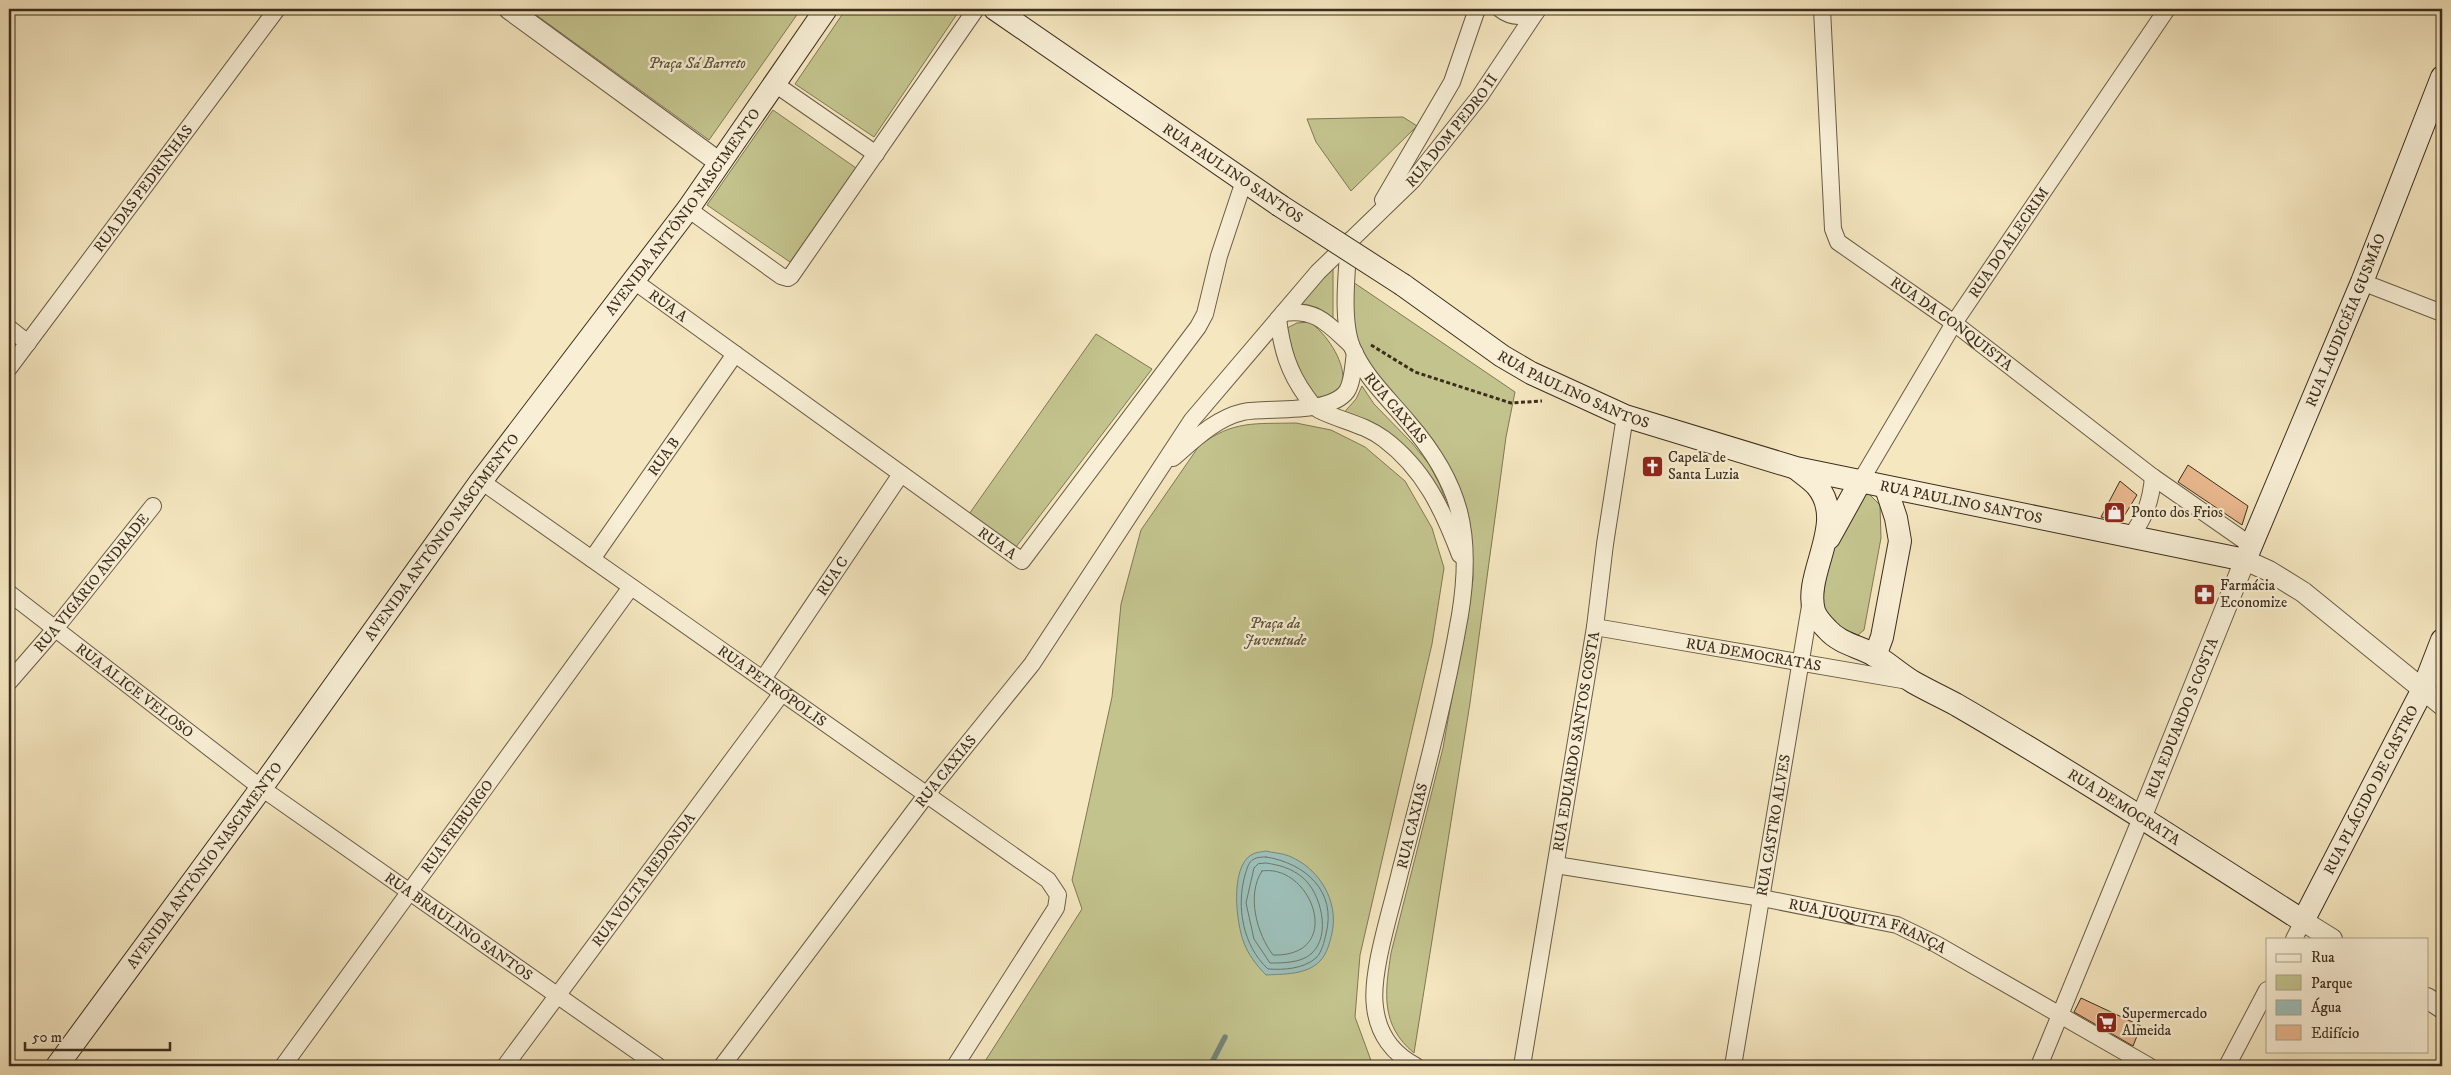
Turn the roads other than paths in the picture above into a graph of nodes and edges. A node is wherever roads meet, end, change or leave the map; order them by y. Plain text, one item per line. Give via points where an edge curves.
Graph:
1 (278, 9) edge
2 (509, 9) edge
3 (826, 9) edge
4 (976, 9) edge
5 (995, 9) edge
6 (1477, 9) edge
7 (1500, 9) edge
8 (1822, 9) edge
9 (2167, 9) edge
10 (1538, 10) edge
11 (2442, 77) edge
12 (775, 84) junction
13 (876, 154) junction
14 (720, 163) junction
15 (1244, 181) junction
16 (688, 209) junction
17 (1370, 220) junction
18 (1349, 240) junction
19 (634, 281) junction
20 (2362, 282) junction
21 (2442, 313) edge
22 (1281, 316) junction
23 (1954, 322) junction
24 (9, 328) edge
25 (28, 343) junction
26 (1352, 343) junction
27 (735, 354) junction
28 (9, 368) edge
29 (1314, 406) junction
30 (1625, 416) junction
31 (1796, 468) junction
32 (1160, 469) junction
33 (901, 474) junction
34 (2153, 477) junction
35 (481, 481) junction
36 (1860, 482) junction
37 (1886, 488) junction
38 (153, 506) dead end
39 (2131, 536) junction
40 (1825, 546) junction
41 (2249, 553) junction
42 (592, 560) junction
43 (1466, 571) junction
44 (1814, 584) junction
45 (631, 587) junction
46 (9, 593) edge
47 (1595, 626) junction
48 (55, 629) junction
49 (2442, 640) edge
50 (1875, 656) junction
51 (1800, 663) junction
52 (763, 680) junction
53 (9, 682) edge
54 (1913, 682) junction
55 (2423, 689) junction
56 (782, 693) junction
57 (2442, 706) edge
58 (260, 787) junction
59 (927, 794) junction
60 (2142, 818) junction
61 (1556, 865) junction
62 (409, 891) junction
63 (1762, 898) junction
64 (2299, 930) edge
65 (2328, 938) edge
66 (2266, 992) edge
67 (558, 996) junction
68 (2428, 999) edge
69 (2442, 1008) edge
70 (2060, 1016) junction
71 (57, 1066) edge
72 (283, 1066) edge
73 (505, 1066) edge
74 (658, 1066) edge
75 (722, 1066) edge
76 (955, 1066) edge
77 (1416, 1066) edge
78 (1522, 1066) edge
79 (1733, 1066) edge
80 (2039, 1066) edge
81 (2149, 1066) edge
82 (2227, 1066) edge

1 - 25 street, RUA DAS PEDRINHAS
2 - 14 street
3 - 12 main road, AVENIDA ANTÔNIO NASCIMENTO
4 - 13 street
5 - 15 main road, RUA PAULINO SANTOS
6 - 17 street via 1452,82
7 - 10 street via 1515,16 1525,16
8 - 23 street, RUA DA CONQUISTA via 1833,222 1838,242
9 - 23 street, RUA DO ALECRIM
10 - 17 street, RUA DOM PEDRO II via 1480,96 1432,158
11 - 20 main road, RUA LAUDICÉIA GUSMÃO
12 - 13 street
12 - 14 main road, AVENIDA ANTÔNIO NASCIMENTO
13 - 16 street via 788,278
14 - 16 main road, AVENIDA ANTÔNIO NASCIMENTO
15 - 30 main road, RUA PAULINO SANTOS, bridge via 1403,285 1502,356
15 - 33 street, RUA A via 1219,256 1205,314 1198,327 1023,560
16 - 19 main road, AVENIDA ANTÔNIO NASCIMENTO
17 - 18 street, RUA DOM PEDRO II
18 - 22 street, RUA DOM PEDRO II
18 - 26 street, RUA CAXIAS via 1346,312
19 - 27 street, RUA A
19 - 35 main road, AVENIDA ANTÔNIO NASCIMENTO
20 - 21 street
20 - 41 main road, RUA LAUDICÉIA GUSMÃO
22 - 26 street via 1304,311 1310,313
22 - 29 street via 1282,349 1290,370
22 - 32 street, RUA CAXIAS via 1192,420
23 - 34 street, RUA DA CONQUISTA
23 - 36 street, RUA DO ALECRIM
24 - 25 street
25 - 28 street, RUA DAS PEDRINHAS
26 - 29 street via 1351,378 1346,392
26 - 43 street, RUA CAXIAS via 1380,390 1432,450 1448,480 1464,526
27 - 33 street, RUA A
27 - 42 street, RUA B
29 - 32 street via 1244,412 1226,418 1192,441
29 - 43 street, RUA CAXIAS via 1367,428 1409,460 1445,514
30 - 31 main road, RUA PAULINO SANTOS
30 - 47 street, RUA EDUARDO SANTOS COSTA
31 - 36 main road, RUA PAULINO SANTOS
31 - 40 main road via 1817,486 1824,498 1828,514
32 - 59 street, RUA CAXIAS via 1032,664
33 - 52 street, RUA C
34 - 39 street via 2149,506
34 - 41 street, RUA DA CONQUISTA
35 - 42 street, RUA PETRÓPOLIS
35 - 58 main road, AVENIDA ANTÔNIO NASCIMENTO
36 - 37 main road, RUA PAULINO SANTOS
36 - 40 main road
37 - 39 main road, RUA PAULINO SANTOS
37 - 50 main road via 1900,541 1882,637
38 - 48 street, RUA VIGÁRIO ANDRADE
39 - 41 main road, RUA PAULINO SANTOS
40 - 44 main road, RUA DEMOCRATA
41 - 55 street via 2269,571 2303,592
41 - 60 street, RUA EDUARDO S COSTA
42 - 45 street, RUA PETRÓPOLIS
43 - 77 street, RUA CAXIAS via 1443,705 1386,931 1374,993 1377,1019 1389,1045 1396,1054
44 - 50 main road, RUA DEMOCRATA via 1814,612 1828,631 1840,641
44 - 51 street, RUA CASTRO ALVES
45 - 52 street, RUA PETRÓPOLIS
45 - 62 street, RUA FRIBURGO
46 - 48 street, RUA ALICE VELOSO
47 - 51 street, RUA DEMOCRATAS
47 - 61 street, RUA EDUARDO SANTOS COSTA
48 - 53 street, RUA VIGÁRIO ANDRADE
48 - 58 street, RUA ALICE VELOSO
49 - 55 main road, RUA PLÁCIDO DE CASTRO
50 - 54 main road, RUA DEMOCRATA
51 - 54 street, RUA DEMOCRATAS
51 - 63 street, RUA CASTRO ALVES
52 - 56 street, RUA PETRÓPOLIS
54 - 60 main road, RUA DEMOCRATA
55 - 57 street
55 - 64 main road, RUA PLÁCIDO DE CASTRO
56 - 59 street, RUA PETRÓPOLIS
56 - 67 street, RUA VOLTA REDONDA
58 - 62 street, RUA BRAULINO SANTOS
58 - 71 main road, AVENIDA ANTÔNIO NASCIMENTO
59 - 75 street, RUA CAXIAS
59 - 76 street, RUA PETRÓPOLIS via 1048,880 1058,895 1050,919
60 - 64 main road, RUA DEMOCRATA
60 - 70 street, RUA EDUARDO S COSTA
61 - 63 street, RUA JUQUITA FRANÇA
61 - 78 street, RUA EDUARDO SANTOS COSTA
62 - 67 street, RUA BRAULINO SANTOS
62 - 72 street, RUA FRIBURGO
63 - 70 street, RUA JUQUITA FRANÇA via 1897,926 1936,944
63 - 79 street, RUA CASTRO ALVES
64 - 65 street, RUA DEMOCRATA
66 - 82 street
67 - 73 street, RUA VOLTA REDONDA
67 - 74 street, RUA BRAULINO SANTOS
68 - 69 street
70 - 80 street, RUA EDUARDO S COSTA
70 - 81 street, RUA JUQUITA FRANÇA

